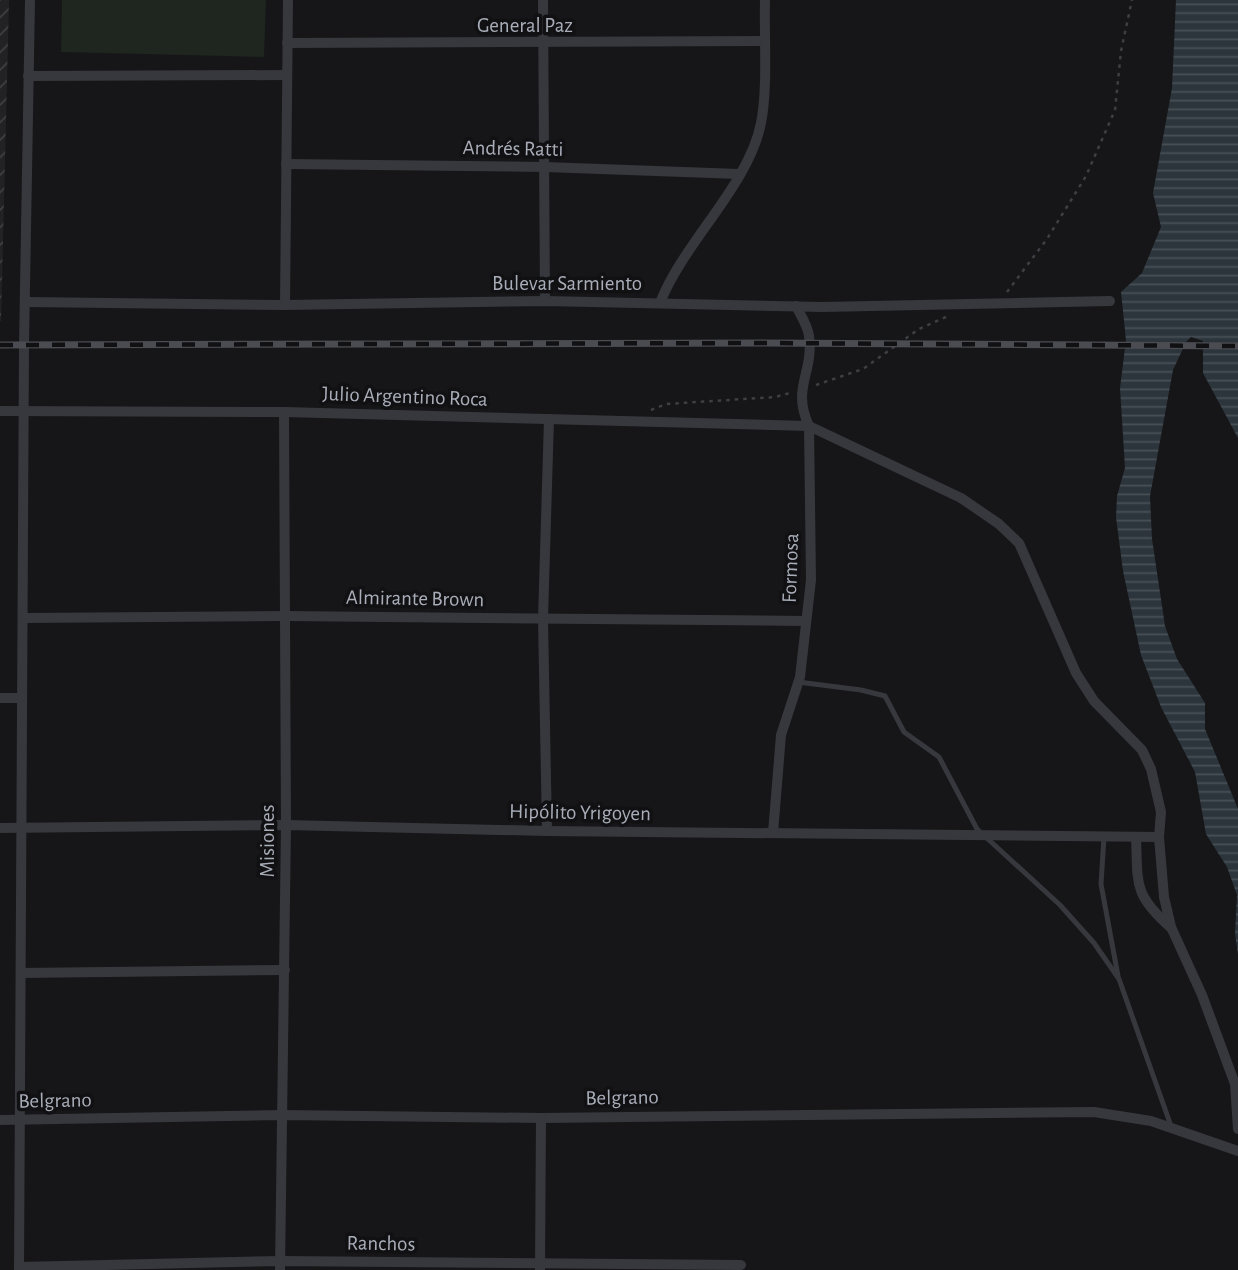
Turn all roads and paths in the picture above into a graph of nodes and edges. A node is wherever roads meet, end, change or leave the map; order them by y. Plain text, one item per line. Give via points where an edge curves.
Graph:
1 (30, 0) edge
2 (288, 0) edge
3 (543, 0) edge
4 (765, 0) edge
5 (1132, 0) edge
6 (764, 41) junction
7 (287, 43) junction
8 (544, 44) junction
9 (287, 75) junction
10 (28, 76) junction
11 (286, 164) junction
12 (545, 167) junction
13 (738, 174) junction
14 (996, 296) dead end
15 (545, 301) junction
16 (1110, 301) dead end
17 (24, 302) junction
18 (660, 303) junction
19 (285, 305) junction
20 (796, 306) junction
21 (951, 314) dead end
22 (802, 390) junction
23 (0, 411) edge
24 (24, 411) junction
25 (284, 411) junction
26 (644, 412) dead end
27 (549, 419) junction
28 (810, 426) junction
29 (284, 616) junction
30 (23, 618) junction
31 (543, 619) junction
32 (807, 621) junction
33 (798, 682) junction
34 (0, 698) edge
35 (22, 698) junction
36 (286, 825) junction
37 (0, 828) edge
38 (22, 828) junction
39 (547, 831) junction
40 (773, 833) junction
41 (984, 835) junction
42 (1104, 837) junction
43 (1136, 837) junction
44 (1159, 838) junction
45 (1171, 927) junction
46 (285, 970) junction
47 (21, 973) junction
48 (1119, 979) junction
49 (282, 1115) junction
50 (541, 1118) junction
51 (0, 1120) edge
52 (20, 1120) junction
53 (1172, 1128) junction
54 (1238, 1129) edge
55 (1238, 1151) edge
56 (741, 1265) dead end
57 (280, 1266) edge
58 (540, 1267) edge
59 (19, 1268) edge

1 - 10 street
2 - 7 street
3 - 8 street
4 - 6 street
5 - 14 path via 1115,110 1086,176 1008,292
6 - 8 street, General Paz
6 - 13 street via 761,122
7 - 8 street, General Paz
7 - 9 street
8 - 12 street
9 - 10 street
9 - 11 street
10 - 17 street
11 - 12 street, Andrés Ratti
11 - 19 street
12 - 13 street, Andrés Ratti
12 - 15 street
13 - 18 street via 668,283
15 - 18 street, Bulevar Sarmiento
15 - 19 street, Bulevar Sarmiento
16 - 20 street, Bulevar Sarmiento
17 - 19 street, Bulevar Sarmiento
17 - 24 street
18 - 20 street, Bulevar Sarmiento
20 - 22 street, Formosa via 810,335
21 - 22 path via 863,369
22 - 26 path via 775,397 666,404
22 - 28 street, Formosa via 801,408
23 - 24 street, Julio Argentino Roca
24 - 25 street, Julio Argentino Roca
24 - 30 street
25 - 27 street, Julio Argentino Roca
25 - 29 street, Misiones
27 - 28 street, Julio Argentino Roca
27 - 31 street
28 - 32 street, Formosa
28 - 44 street via 961,498 1020,543 1076,673 1094,701 1142,750 1152,769 1161,812
29 - 30 street, Almirante Brown
29 - 31 street, Almirante Brown
29 - 36 street, Misiones
30 - 35 street
31 - 32 street, Almirante Brown
31 - 39 street
32 - 33 street, Formosa
33 - 40 street, Formosa via 781,735
33 - 41 lane via 885,696 905,732 939,757 963,808
34 - 35 street
35 - 38 street
36 - 38 street, Hipólito Yrigoyen
36 - 39 street, Hipólito Yrigoyen
36 - 46 street, Misiones
37 - 38 street, Hipólito Yrigoyen
38 - 47 street
39 - 40 street, Hipólito Yrigoyen
40 - 41 street, Hipólito Yrigoyen
41 - 42 street, Hipólito Yrigoyen
41 - 48 lane via 1060,905
42 - 43 street, Hipólito Yrigoyen
42 - 48 lane via 1101,884
43 - 44 street, Hipólito Yrigoyen
43 - 45 street via 1141,896
44 - 45 street
45 - 54 street via 1235,1084
46 - 47 street
46 - 49 street, Misiones
47 - 52 street
48 - 53 lane
49 - 50 street, Belgrano
49 - 52 street, Belgrano
49 - 57 street, Misiones
50 - 53 street, Belgrano via 1072,1112 1151,1121
50 - 58 street
51 - 52 street, Belgrano
52 - 59 street
53 - 55 street, Belgrano
56 - 58 street, Ranchos
57 - 58 street, Ranchos
57 - 59 street, Ranchos

